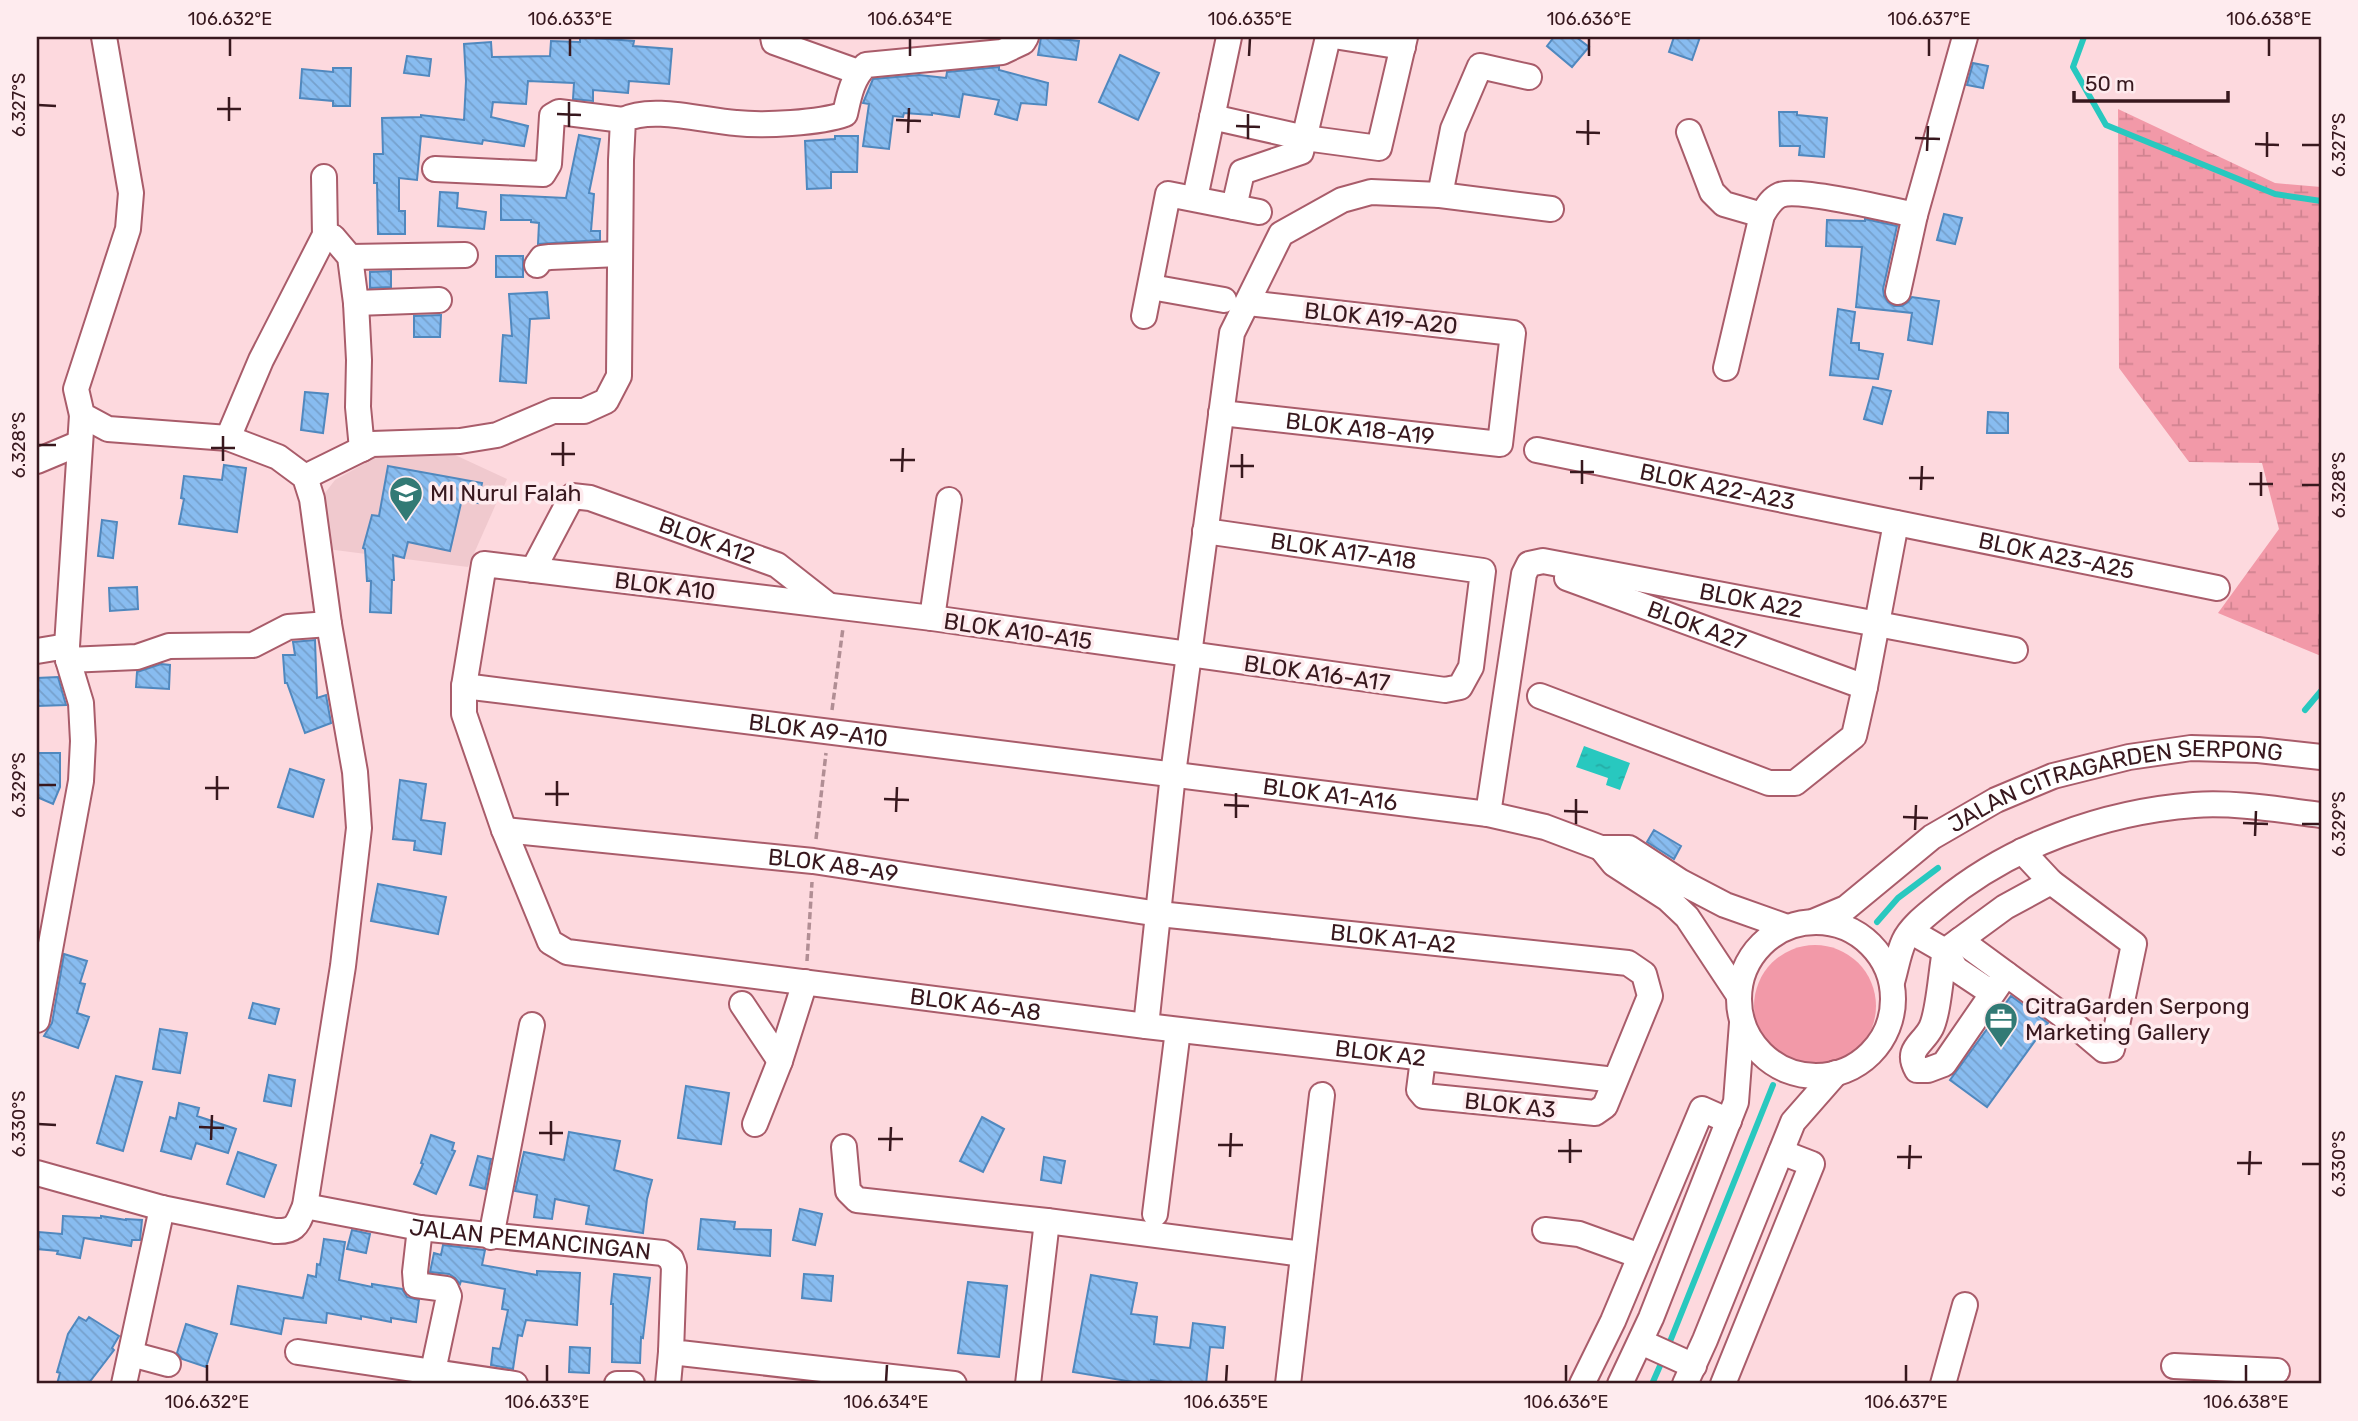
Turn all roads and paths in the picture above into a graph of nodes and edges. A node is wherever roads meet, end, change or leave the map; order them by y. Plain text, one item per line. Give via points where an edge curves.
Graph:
1 (104, 37) edge
2 (773, 37) edge
3 (1026, 37) edge
4 (1229, 37) edge
5 (1328, 37) edge
6 (1340, 37) edge
7 (1965, 37) edge
8 (1404, 42) edge
9 (858, 72) junction
10 (1529, 77) dead end
11 (1212, 117) junction
12 (623, 120) junction
13 (1689, 132) dead end
14 (1305, 138) junction
15 (435, 169) dead end
16 (324, 177) dead end
17 (1440, 195) junction
18 (1195, 198) junction
19 (1234, 207) junction
20 (1551, 209) dead end
21 (1259, 212) dead end
22 (1762, 215) junction
23 (1915, 215) junction
24 (325, 235) junction
25 (619, 254) junction
26 (465, 255) dead end
27 (350, 257) junction
28 (537, 265) dead end
29 (1151, 287) junction
30 (1898, 292) dead end
31 (439, 300) dead end
32 (1236, 302) junction
33 (356, 303) junction
34 (1144, 316) dead end
35 (1726, 368) dead end
36 (1221, 413) junction
37 (82, 415) junction
38 (228, 438) junction
39 (79, 443) junction
40 (1500, 444) joint
41 (362, 449) junction
42 (1537, 450) dead end
43 (37, 461) edge
44 (304, 477) junction
45 (949, 500) dead end
46 (1896, 523) junction
47 (1205, 531) junction
48 (1536, 562) junction
49 (533, 570) junction
50 (2217, 588) dead end
51 (837, 607) junction
52 (932, 618) junction
53 (329, 624) junction
54 (1877, 624) junction
55 (2015, 650) dead end
56 (37, 651) edge
57 (67, 653) junction
58 (1190, 656) junction
59 (464, 686) junction
60 (1865, 687) junction
61 (1445, 690) joint
62 (1540, 696) dead end
63 (828, 733) junction
64 (2321, 757) edge
65 (1173, 774) junction
66 (1488, 814) junction
67 (2321, 815) edge
68 (504, 831) junction
69 (2022, 851) junction
70 (813, 861) junction
71 (2051, 882) junction
72 (1674, 890) junction
73 (1159, 914) junction
74 (1815, 921) junction
75 (1787, 927) junction
76 (1912, 932) junction
77 (1953, 945) junction
78 (805, 982) junction
79 (1892, 982) junction
80 (1999, 984) junction
81 (1738, 994) junction
82 (742, 1004) dead end
83 (38, 1006) edge
84 (1742, 1023) junction
85 (533, 1025) dead end
86 (1146, 1026) junction
87 (1178, 1030) junction
88 (1423, 1059) junction
89 (780, 1061) junction
90 (1836, 1073) junction
91 (1615, 1080) junction
92 (1322, 1095) dead end
93 (1729, 1121) junction
94 (755, 1124) dead end
95 (844, 1147) dead end
96 (1781, 1152) junction
97 (37, 1173) edge
98 (305, 1206) junction
99 (162, 1208) junction
100 (1155, 1214) dead end
101 (1047, 1221) junction
102 (420, 1228) junction
103 (1545, 1230) dead end
104 (491, 1237) junction
105 (1303, 1254) junction
106 (1640, 1256) junction
107 (1965, 1305) dead end
108 (1641, 1342) junction
109 (298, 1352) dead end
110 (671, 1352) junction
111 (131, 1354) junction
112 (168, 1364) dead end
113 (2174, 1366) dead end
114 (2277, 1370) dead end
115 (433, 1371) junction
116 (1689, 1375) edge
117 (2240, 1377) edge
118 (124, 1384) edge
119 (515, 1384) edge
120 (617, 1384) edge
121 (632, 1384) edge
122 (668, 1384) edge
123 (954, 1384) edge
124 (1028, 1384) edge
125 (1288, 1384) edge
126 (1582, 1384) edge
127 (1620, 1384) edge
128 (1723, 1384) edge
129 (1943, 1384) edge

1 - 37 street via 131,211 76,389
2 - 9 street via 774,42
3 - 9 street via 1002,52 866,65
4 - 11 street
5 - 14 street
6 - 8 street
7 - 23 street
8 - 14 street via 1379,148
9 - 12 street via 845,114 834,118 740,124 649,113
10 - 17 street via 1480,66 1453,130
11 - 14 street
11 - 18 street
12 - 15 street via 559,112 552,116 549,164 543,174
12 - 25 street
13 - 22 street via 1712,192 1724,204
14 - 19 street via 1301,152 1242,172
16 - 24 street
17 - 20 street
17 - 32 street via 1371,192 1342,200 1281,234
18 - 19 street
18 - 29 street via 1168,194
19 - 21 street
22 - 23 street via 1772,200 1783,194
22 - 35 street
23 - 30 street
24 - 27 street
24 - 38 street via 261,360
25 - 28 street via 542,258
25 - 41 street via 619,376 606,401 584,411 553,411 497,435 372,444
26 - 27 street
27 - 33 street
29 - 32 street, BLOK A19-A20
29 - 34 street
31 - 33 street
32 - 36 street
32 - 40 street, BLOK A19-A20 via 1513,333
33 - 41 street
36 - 40 street, BLOK A18-A19
36 - 47 street
37 - 38 street via 108,429
37 - 39 street
38 - 44 street via 278,457
39 - 43 street
39 - 57 street
41 - 44 street
42 - 46 street, BLOK A22-A23
44 - 53 street via 312,499
45 - 52 street
46 - 50 street, BLOK A23-A25
46 - 54 street
47 - 58 street
47 - 61 street, BLOK A17-A18 via 1483,571 1471,667 1460,687
48 - 54 street, BLOK A22
48 - 60 street, BLOK A27
48 - 66 street via 1524,573
49 - 51 street, BLOK A10
49 - 51 street, BLOK A12 via 572,496 590,498 777,565
49 - 59 street, BLOK A10 via 484,564
51 - 52 street, BLOK A10-A15
51 - 63 path
52 - 58 street, BLOK A10-A15
53 - 57 street via 288,627 253,645 169,646 137,657
53 - 98 street via 355,772 359,828 343,965
54 - 55 street, BLOK A22
54 - 60 street
56 - 57 street
57 - 83 street via 81,703 81,781
58 - 61 street, BLOK A16-A17
58 - 65 street
59 - 63 street, BLOK A9-A10
59 - 68 street via 464,714
60 - 62 street via 1854,736 1795,783 1769,783
63 - 65 street, BLOK A9-A10
63 - 70 path
64 - 74 street, JALAN CITRAGARDEN SERPONG via 2191,748 2129,757 2053,776 1996,800 1932,837 1846,908
65 - 66 street, BLOK A1-A16
65 - 73 street
66 - 72 street, BLOK A1-A16 via 1545,827 1601,848 1629,848
67 - 69 street, JALAN CITRAGARDEN SERPONG via 2195,805 2072,830
68 - 70 street, BLOK A8-A9
68 - 78 street, BLOK A6-A8 via 550,942 567,952
69 - 71 street
69 - 76 street, JALAN CITRAGARDEN SERPONG via 1964,884
70 - 73 street, BLOK A8-A9
70 - 78 path
71 - 77 street via 2005,907
71 - 80 street via 2134,944 2112,1049 2104,1050 2065,1017
72 - 75 street
72 - 81 street
73 - 86 street
73 - 91 street, BLOK A1-A2 via 1628,962 1644,974 1650,996
74 - 75 street
74 - 79 street via 1841,926 1864,938 1882,958
75 - 81 street via 1762,942 1745,966
76 - 77 street
76 - 79 street, JALAN CITRAGARDEN SERPONG via 1905,940
77 - 80 street via 1956,969
77 - 80 street via 1931,1027 1913,1051 1917,1070 1944,1064
78 - 86 street, BLOK A6-A8
78 - 89 street
79 - 90 street via 1893,1011 1882,1039 1863,1060
81 - 84 street
82 - 89 street
84 - 90 street via 1756,1049 1779,1067 1807,1075
84 - 93 street via 1736,1102
85 - 104 street
86 - 87 street, BLOK A2
87 - 88 street, BLOK A2
87 - 100 street
88 - 91 street, BLOK A2
88 - 91 street, BLOK A3 via 1419,1090 1424,1096 1595,1113 1605,1106
89 - 94 street
90 - 96 street via 1793,1122
92 - 105 street
93 - 106 street via 1702,1110
93 - 108 street
95 - 101 street via 848,1191 857,1200
96 - 116 street
96 - 128 street via 1812,1164
97 - 99 street
98 - 99 street via 295,1228 287,1231
98 - 102 street, JALAN PEMANCINGAN
99 - 111 street
101 - 105 street
101 - 124 street
102 - 104 street, JALAN PEMANCINGAN
102 - 115 street via 416,1285 446,1289 449,1296
103 - 106 street via 1579,1234
104 - 110 street, JALAN PEMANCINGAN via 663,1253 674,1267
105 - 125 street
106 - 126 street
107 - 129 street
108 - 116 street
108 - 127 street
109 - 115 street
110 - 122 street, JALAN PEMANCINGAN
110 - 123 street
111 - 112 street
111 - 118 street
113 - 117 street
114 - 117 street
115 - 119 street
120 - 121 street

